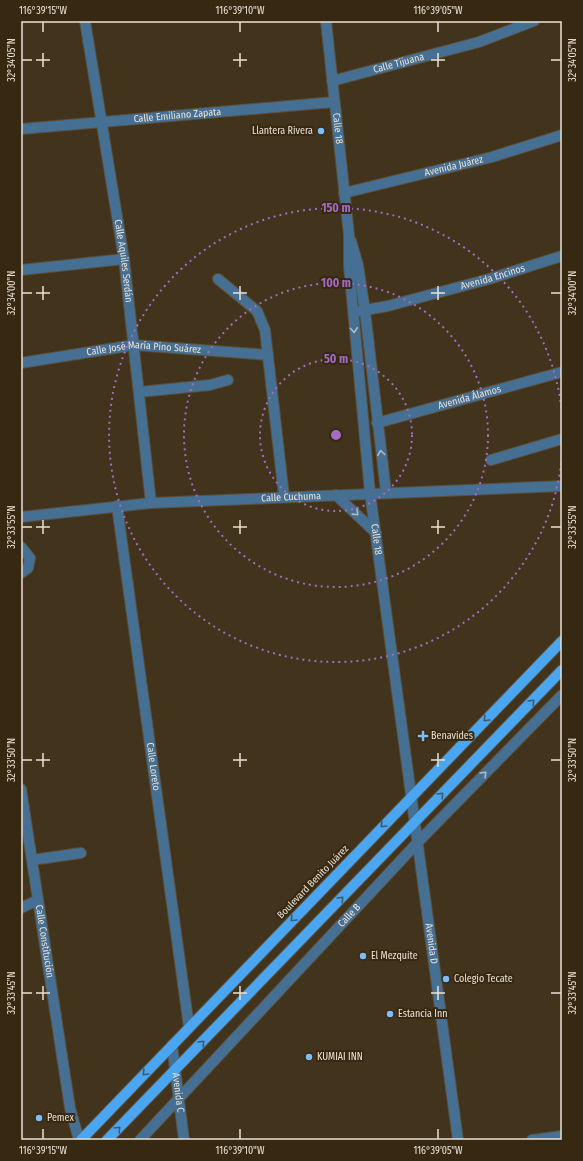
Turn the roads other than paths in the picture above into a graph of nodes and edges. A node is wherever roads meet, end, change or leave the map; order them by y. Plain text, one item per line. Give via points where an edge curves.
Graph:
1 (85, 21) edge
2 (326, 21) edge
3 (534, 21) edge
4 (332, 82) junction
5 (334, 102) junction
6 (101, 122) junction
7 (21, 129) edge
8 (562, 135) edge
9 (344, 193) junction
10 (349, 235) junction
11 (562, 256) edge
12 (124, 259) junction
13 (21, 270) edge
14 (218, 279) dead end
15 (365, 311) junction
16 (353, 312) junction
17 (134, 345) junction
18 (268, 355) junction
19 (21, 363) edge
20 (562, 372) edge
21 (228, 380) dead end
22 (139, 392) junction
23 (377, 423) junction
24 (562, 439) edge
25 (491, 460) dead end
26 (562, 486) edge
27 (386, 492) junction
28 (370, 493) junction
29 (336, 495) junction
30 (284, 496) junction
31 (151, 503) junction
32 (117, 506) junction
33 (21, 517) edge
34 (376, 533) junction
35 (21, 547) edge
36 (21, 573) edge
37 (562, 641) edge
38 (562, 670) edge
39 (562, 695) edge
40 (21, 789) edge
41 (410, 797) junction
42 (414, 823) junction
43 (418, 842) junction
44 (81, 853) dead end
45 (32, 860) junction
46 (38, 900) junction
47 (21, 908) edge
48 (189, 1027) junction
49 (172, 1045) junction
50 (175, 1071) junction
51 (179, 1097) junction
52 (562, 1136) edge
53 (80, 1140) edge
54 (107, 1140) edge
55 (140, 1140) edge
56 (184, 1140) edge
57 (458, 1140) edge
58 (532, 1140) edge

1 - 6 street, Calle Aquiles Serdán
2 - 4 street, Calle 18
3 - 4 street, Calle Tijuana via 479,42
4 - 5 street, Calle 18
5 - 6 street, Calle Emiliano Zapata
5 - 9 street, Calle 18
6 - 7 street, Calle Emiliano Zapata
6 - 12 street, Calle Aquiles Serdán
8 - 9 street, Avenida Juárez via 492,157
9 - 10 street, Calle 18
10 - 15 street, Calle 18 via 356,257
10 - 16 street, Calle 18
11 - 15 street, Avenida Encinos via 482,281
12 - 13 street
12 - 17 street, Calle Aquiles Serdán
14 - 18 street via 257,311 265,330
15 - 16 street, Avenida Encinos
15 - 23 street, Calle 18
16 -> 28 street, Calle 18
17 - 18 street, Calle José María Pino Suárez
17 - 19 street, Calle José María Pino Suárez
17 - 22 street, Calle Aquiles Serdán
18 - 30 street
20 - 23 street, Avenida Álamos
21 - 22 street via 210,385
22 - 31 street, Calle Aquiles Serdán
27 -> 23 street, Calle 18
24 - 25 street
26 - 27 street, Calle Cuchuma
27 - 28 street, Calle Cuchuma
28 - 29 street, Calle Cuchuma
28 - 34 street, Calle 18
29 - 30 street, Calle Cuchuma
29 -> 34 street
30 - 31 street, Calle Cuchuma
31 - 32 street, Calle Cuchuma
32 - 33 street, Calle Cuchuma
32 - 48 street, Calle Loreto
34 - 41 street, Calle 18
35 - 36 street via 30,558 28,568
37 -> 41 main road, Boulevard Benito Juárez
42 -> 38 main road
43 -> 39 street, Calle B
40 - 45 street, Calle Constitución
41 - 42 street, Calle 18
41 -> 48 main road, Boulevard Benito Juárez
42 - 43 street, Calle 18
50 -> 42 main road
43 - 51 street, Calle B
43 - 57 street, Avenida D
44 - 45 street
45 - 46 street, Calle Constitución
46 - 47 street
46 - 53 street, Calle Constitución via 70,1108
48 - 49 main road, Boulevard Benito Juárez
49 - 50 street, Avenida C
49 -> 53 main road, Boulevard Benito Juárez
50 - 51 street, Avenida C
54 -> 50 main road
51 - 55 street, Calle B
51 - 56 street, Avenida C
52 - 58 street

